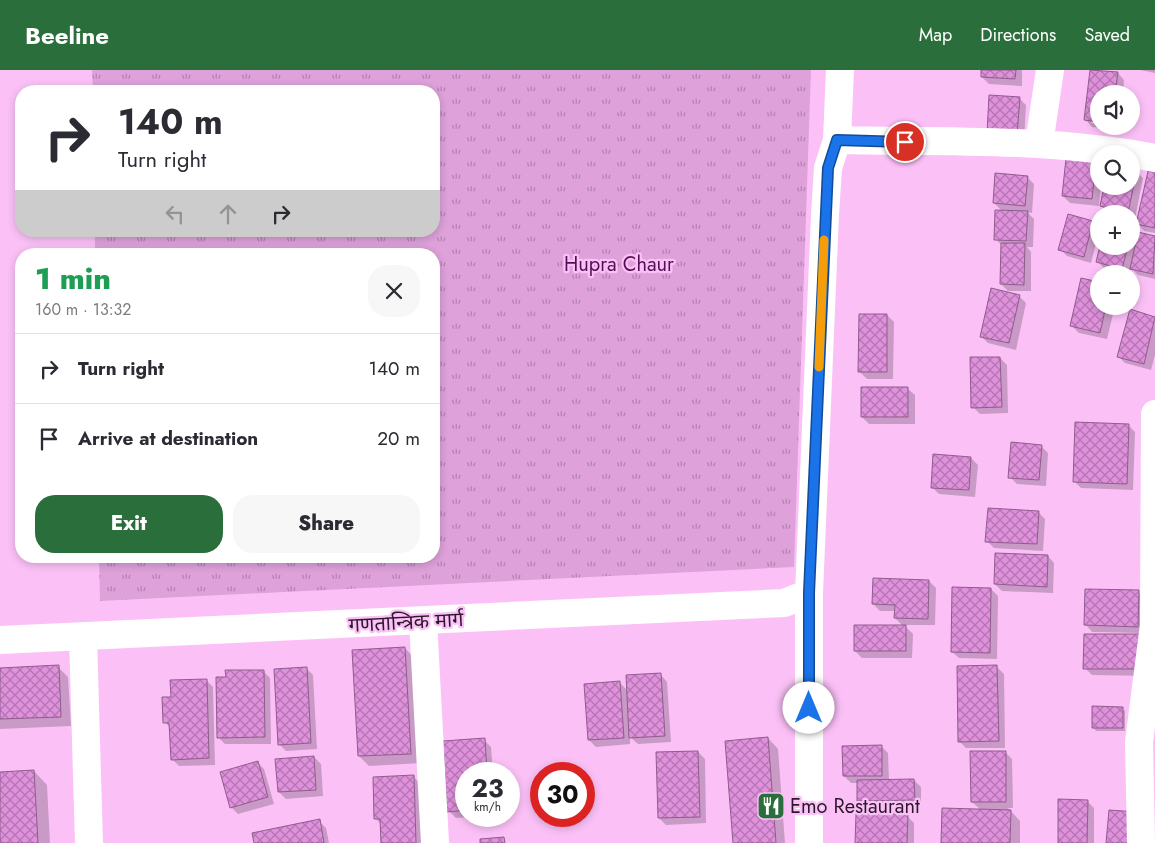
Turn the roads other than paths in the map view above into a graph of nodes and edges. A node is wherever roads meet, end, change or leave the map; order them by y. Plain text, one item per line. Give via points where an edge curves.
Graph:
1 (840, 70) edge
2 (1050, 70) edge
3 (837, 140) junction
4 (1039, 144) junction
5 (1155, 158) edge
6 (1155, 414) edge
7 (809, 593) junction
8 (423, 622) junction
9 (83, 637) junction
10 (0, 640) edge
11 (89, 843) edge
12 (435, 843) edge
13 (809, 843) edge
14 (1141, 843) edge

1 - 3 street
2 - 4 street
3 - 4 street
3 - 7 street via 828,168 825,215
4 - 5 street via 1115,150
6 - 14 street via 1154,625 1139,742
7 - 8 street, गणतान्त्रिक मार्ग via 784,603
7 - 13 street
8 - 9 street, गणतान्त्रिक मार्ग
8 - 12 street
9 - 10 street, गणतान्त्रिक मार्ग
9 - 11 street

